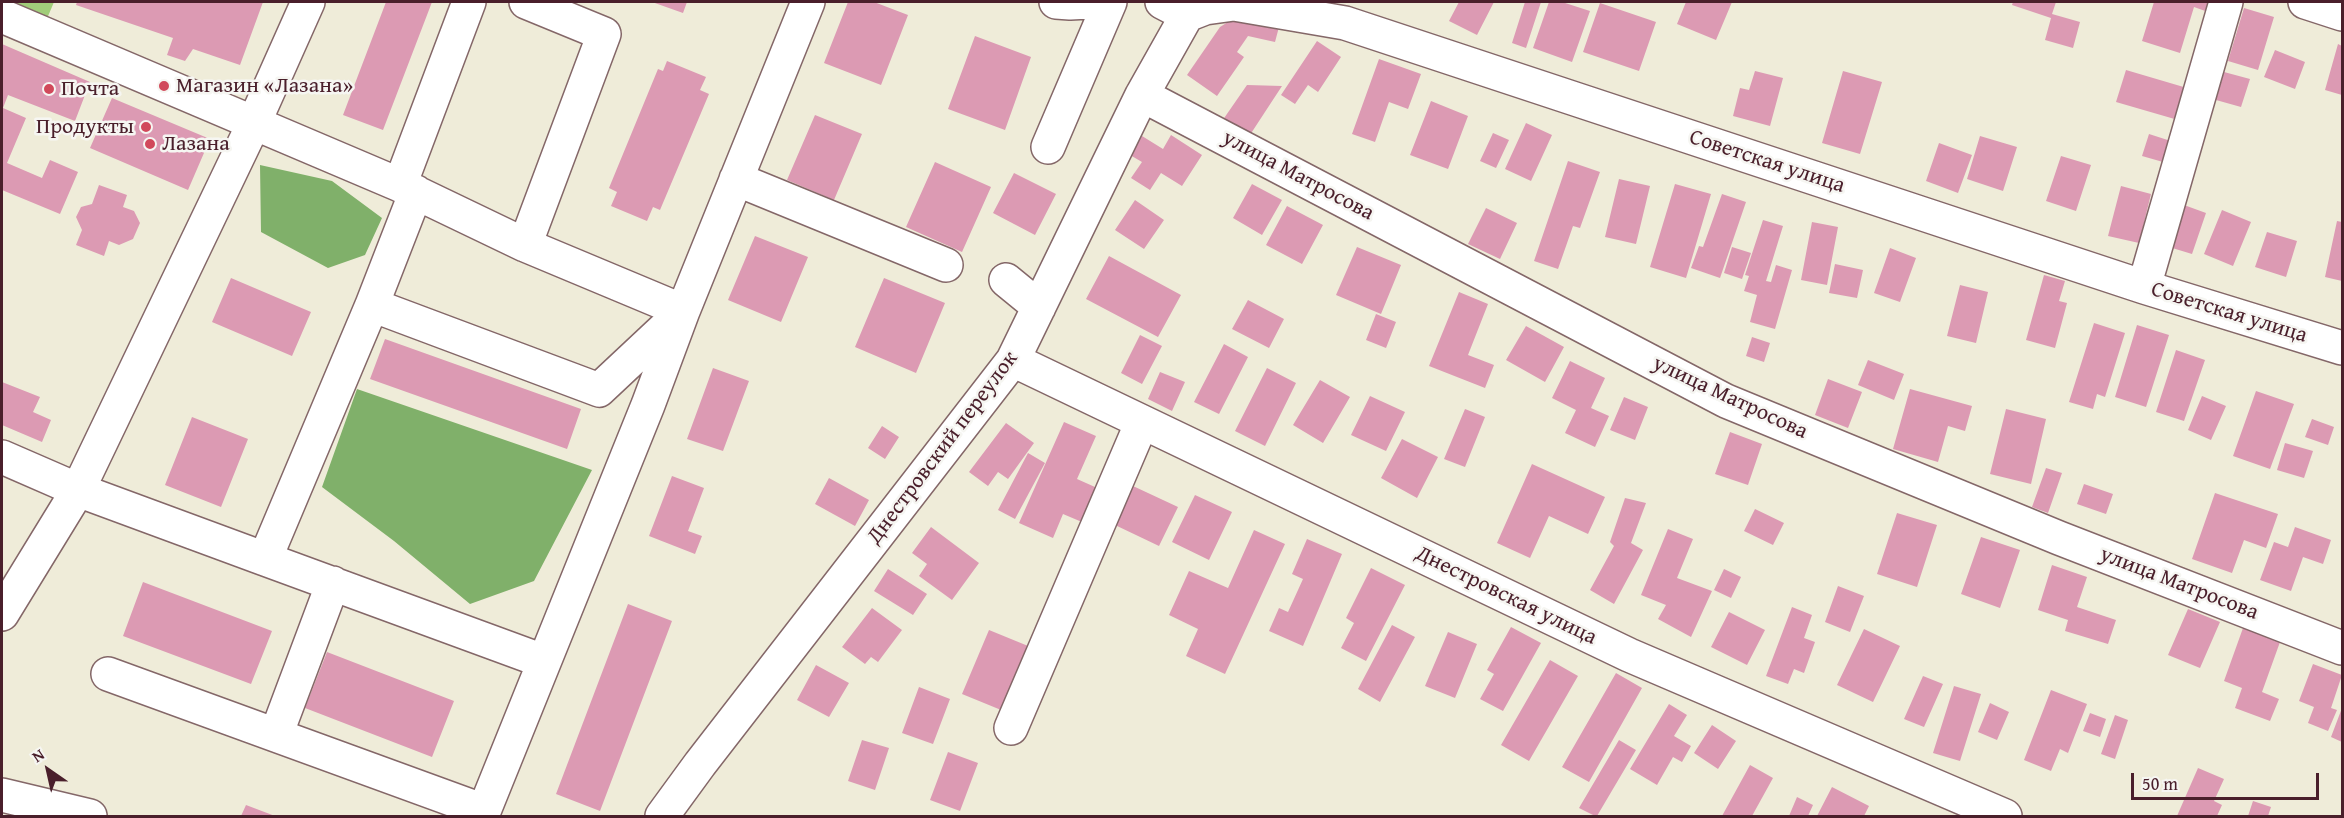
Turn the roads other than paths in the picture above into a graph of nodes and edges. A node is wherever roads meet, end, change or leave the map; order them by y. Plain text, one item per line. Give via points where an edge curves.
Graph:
1 (308, 2) edge
2 (469, 2) edge
3 (526, 2) edge
4 (808, 2) edge
5 (1056, 2) edge
6 (1089, 2) edge
7 (1110, 2) edge
8 (2226, 2) edge
9 (2306, 2) edge
10 (1174, 8) edge
11 (1353, 12) edge
12 (2343, 14) edge
13 (2, 16) edge
14 (1142, 95) junction
15 (254, 123) junction
16 (1048, 147) dead end
17 (736, 179) junction
18 (408, 188) junction
19 (525, 244) junction
20 (946, 265) dead end
21 (1006, 280) dead end
22 (2144, 287) junction
23 (372, 305) junction
24 (1039, 307) junction
25 (683, 311) junction
26 (2343, 348) edge
27 (1013, 360) junction
28 (1142, 422) junction
29 (2, 457) edge
30 (78, 490) junction
31 (265, 558) junction
32 (333, 583) junction
33 (2, 614) edge
34 (2343, 648) edge
35 (543, 661) junction
36 (108, 674) dead end
37 (1011, 728) dead end
38 (276, 735) junction
39 (2, 795) edge
40 (90, 816) edge
41 (662, 816) edge
42 (2005, 816) edge

1 - 15 street
2 - 18 street
3 - 19 street via 604,34
4 - 17 street
5 - 6 street
7 - 16 street
8 - 22 street
9 - 12 street
10 - 11 street, Советская улица via 1234,4
10 - 14 street, Днестровский переулок
11 - 22 street, Советская улица
13 - 15 street
14 - 24 street, Днестровский переулок
14 - 34 street, улица Матросова via 1726,401 2059,538
15 - 18 street
15 - 30 street
17 - 20 street
17 - 25 street
18 - 19 street
18 - 23 street
19 - 25 street
21 - 24 street
22 - 26 street, Советская улица
23 - 25 street via 599,390
23 - 31 street
24 - 27 street, Днестровский переулок
25 - 35 street
27 - 28 street, Днестровская улица
27 - 41 street, Днестровский переулок
28 - 37 street
28 - 42 street, Днестровская улица via 1629,655
29 - 30 street
30 - 31 street
30 - 33 street
31 - 32 street
32 - 35 street
32 - 38 street
35 - 38 street via 484,811
36 - 38 street
39 - 40 street

